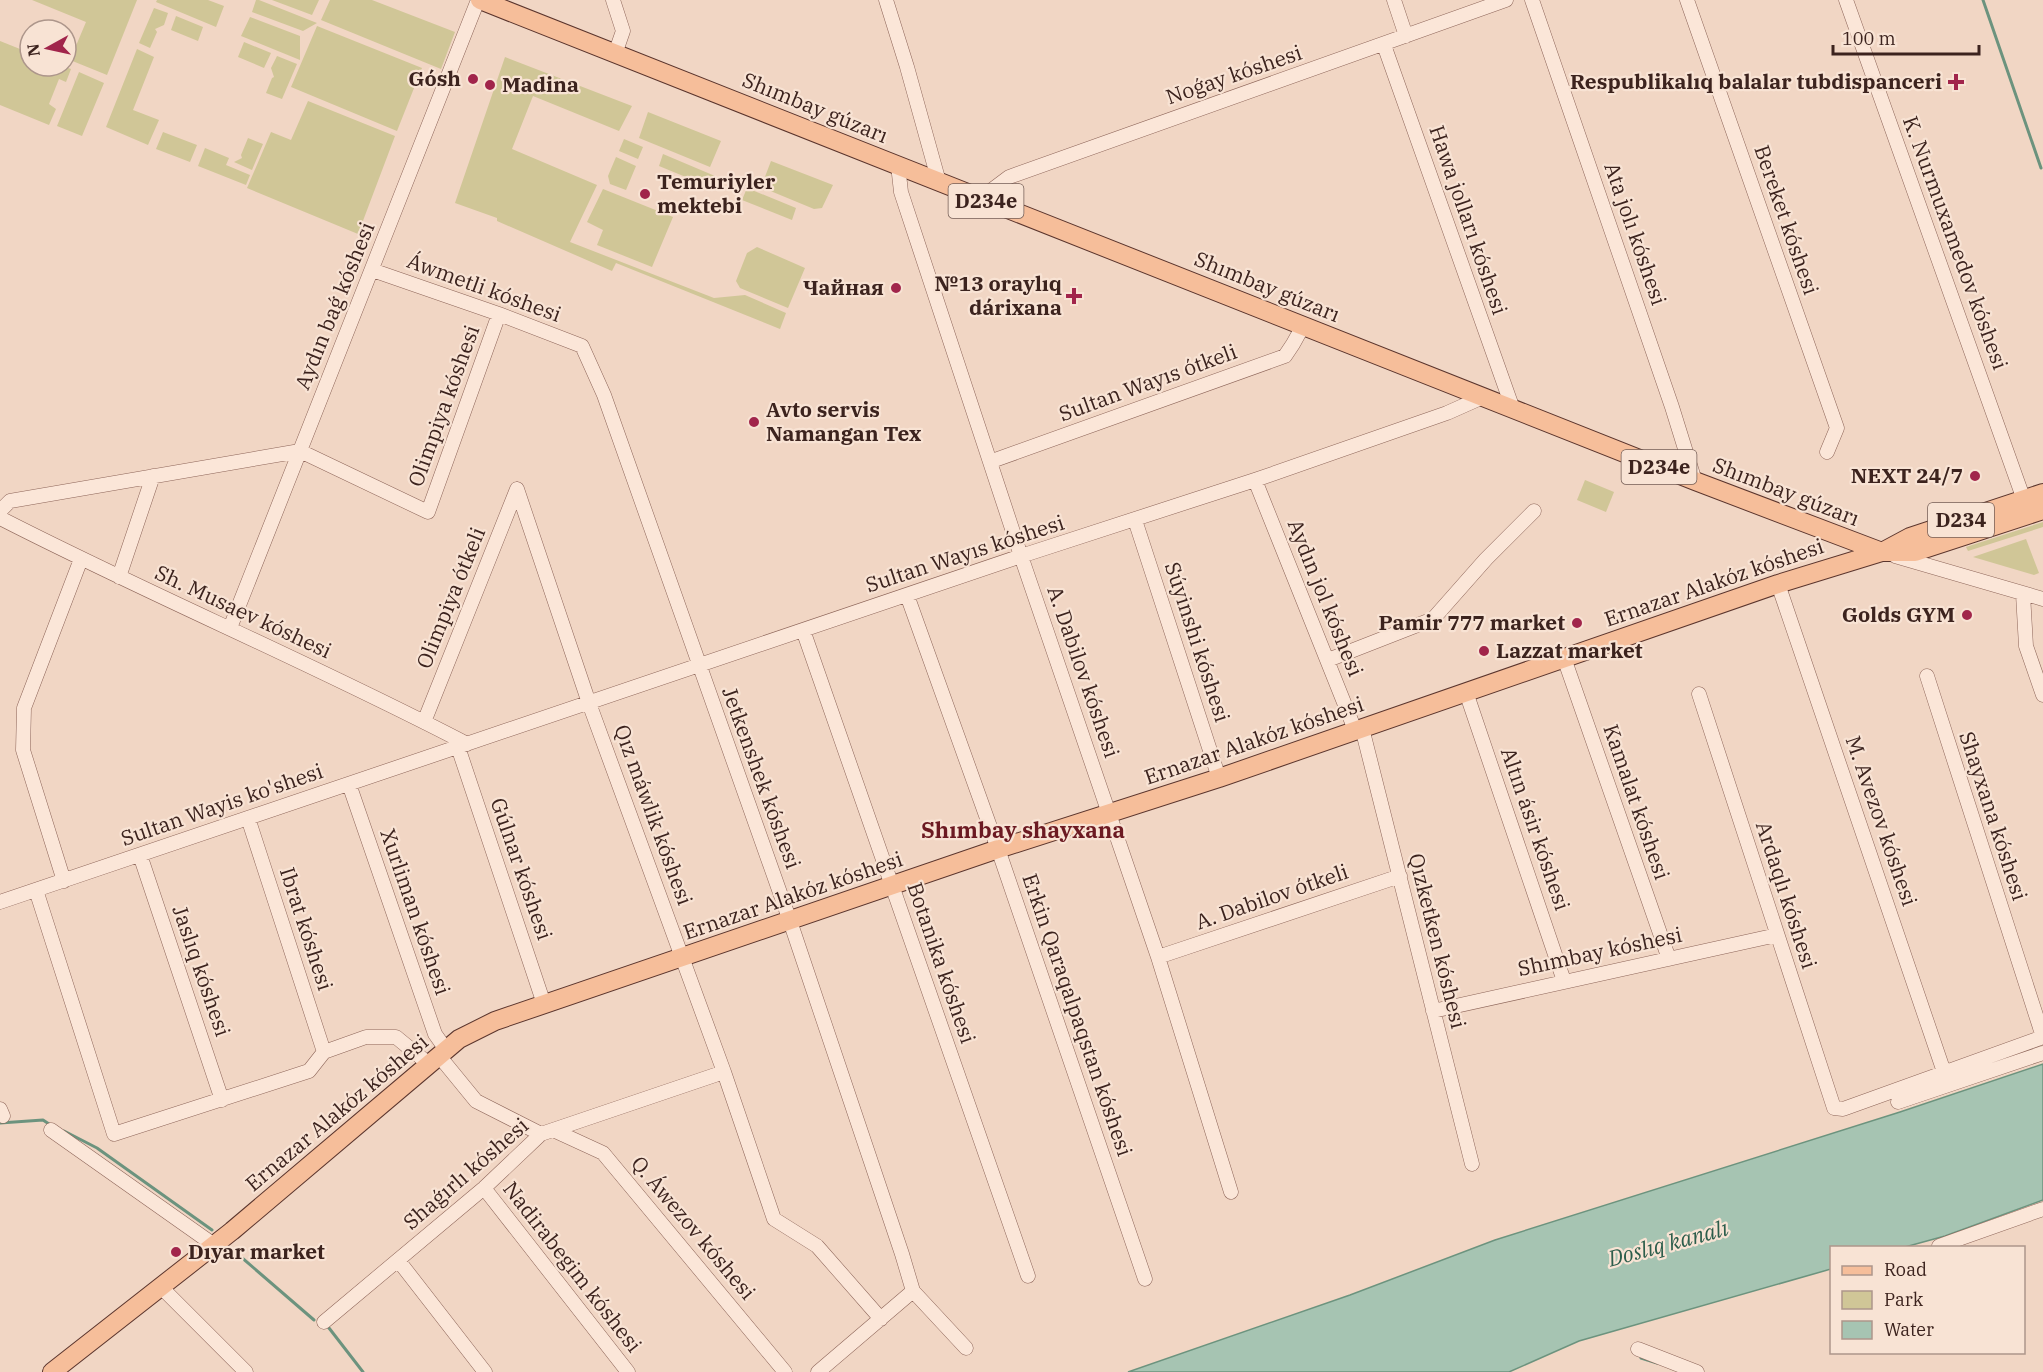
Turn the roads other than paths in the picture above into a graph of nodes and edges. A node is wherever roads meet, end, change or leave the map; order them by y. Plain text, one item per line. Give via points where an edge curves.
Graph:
1 (479, 0) edge
2 (613, 0) edge
3 (886, 0) edge
4 (1394, 0) edge
5 (1506, 0) edge
6 (1533, 0) edge
7 (1687, 0) edge
8 (1846, 0) edge
9 (1406, 36) junction
10 (1384, 45) junction
11 (615, 54) junction
12 (898, 165) junction
13 (939, 182) junction
14 (981, 198) junction
15 (372, 270) junction
16 (499, 314) junction
17 (1303, 326) junction
18 (582, 346) joint
19 (1483, 397) junction
20 (1513, 409) junction
21 (300, 451) junction
22 (1827, 452) dead end
23 (992, 461) junction
24 (153, 476) junction
25 (1255, 480) junction
26 (1695, 482) junction
27 (518, 489) joint
28 (2043, 494) edge
29 (2024, 500) junction
30 (2043, 510) edge
31 (0, 511) edge
32 (1534, 511) dead end
33 (0, 518) edge
34 (1135, 520) junction
35 (1882, 552) junction
36 (1021, 556) junction
37 (81, 560) junction
38 (119, 578) junction
39 (1778, 584) junction
40 (2023, 594) junction
41 (907, 595) junction
42 (2043, 599) edge
43 (230, 628) junction
44 (803, 630) junction
45 (1564, 658) junction
46 (1328, 660) junction
47 (699, 666) junction
48 (1927, 676) dead end
49 (1466, 692) junction
50 (1699, 694) dead end
51 (2043, 695) edge
52 (590, 703) junction
53 (424, 722) junction
54 (1359, 729) junction
55 (462, 746) junction
56 (1219, 778) junction
57 (349, 784) junction
58 (1109, 813) junction
59 (248, 818) junction
60 (998, 849) junction
61 (140, 855) junction
62 (1400, 876) junction
63 (64, 881) junction
64 (891, 886) junction
65 (36, 890) junction
66 (0, 902) edge
67 (790, 921) junction
68 (1777, 935) junction
69 (682, 957) junction
70 (1158, 957) junction
71 (1669, 959) junction
72 (1564, 981) junction
73 (544, 1004) junction
74 (1433, 1011) junction
75 (2043, 1037) edge
76 (324, 1052) junction
77 (2043, 1053) edge
78 (439, 1058) junction
79 (724, 1072) junction
80 (1944, 1072) junction
81 (222, 1100) junction
82 (1898, 1102) dead end
83 (51, 1130) dead end
84 (547, 1132) junction
85 (1472, 1164) dead end
86 (484, 1188) junction
87 (1231, 1192) dead end
88 (2043, 1209) edge
89 (214, 1245) junction
90 (1939, 1246) edge
91 (398, 1260) junction
92 (1028, 1276) dead end
93 (1145, 1279) dead end
94 (160, 1286) junction
95 (913, 1291) junction
96 (881, 1319) junction
97 (324, 1322) dead end
98 (966, 1348) dead end
99 (1638, 1349) dead end
100 (52, 1372) edge
101 (246, 1372) edge
102 (485, 1372) edge
103 (628, 1372) edge
104 (785, 1372) edge
105 (818, 1372) edge
106 (1697, 1372) edge

1 - 11 main road, Shımbay gúzarı / D234e
1 - 15 street, Aydın baǵ kóshesi
2 - 11 street via 623,31
3 - 13 street
4 - 9 street
5 - 9 street, Noǵay kóshesi
6 - 26 street, Ata jolı kóshesi
7 - 22 street, Bereket kóshesi via 1837,428
8 - 29 street, K. Nurmuxamedov kóshesi
9 - 10 street, Noǵay kóshesi
10 - 14 street, Noǵay kóshesi via 1009,177
10 - 20 street, Hawa jolları kóshesi
11 - 12 main road, Shımbay gúzarı / D234e
12 - 13 main road, Shımbay gúzarı / D234e
12 - 23 street, A. Dabilov kóshesi via 901,192
13 - 14 main road, Shımbay gúzarı / D234e
14 - 17 main road, Shımbay gúzarı / D234e
15 - 16 street, Áwmetli kóshesi
15 - 21 street, Aydın baǵ kóshesi
16 - 18 street, Áwmetli kóshesi
16 - 21 street, Olimpiya kóshesi via 428,512
17 - 19 main road, Shımbay gúzarı / D234e
17 - 23 street, Sultan Wayıs ótkeli via 1285,356
18 - 47 street, Jetkenshek kóshesi via 604,395
19 - 20 main road, Shımbay gúzarı / D234e
19 - 25 street, Sultan Wayıs kóshesi
20 - 26 main road, Shımbay gúzarı / D234e
21 - 24 street
21 - 43 street, Aydın baǵ kóshesi
23 - 36 street, A. Dabilov kóshesi
24 - 31 street via 9,501
24 - 38 street
25 - 34 street, Sultan Wayıs kóshesi
25 - 46 street, Aydın jol kóshesi
26 - 35 main road, Shımbay gúzarı / D234e
27 - 52 street, Qız máwlik kóshesi
27 - 53 street, Olimpiya ótkeli
28 - 29 main road, Ernazar Alakóz kóshesi / D234
29 - 35 main road, Ernazar Alakóz kóshesi / D234 via 1910,537
30 - 35 main road, Ernazar Alakóz kóshesi / D234 via 1915,552
32 - 46 street via 1433,619
33 - 37 street, Sh. Musaev kóshesi
34 - 36 street, Sultan Wayıs kóshesi
34 - 56 street, Súyinshi kóshesi
35 - 39 main road, Ernazar Alakóz kóshesi / D234
35 - 40 street, Shımbay gúzarı / D234e
36 - 41 street, Sultan Wayıs kóshesi
36 - 58 street, A. Dabilov kóshesi
37 - 38 street, Sh. Musaev kóshesi
37 - 63 street via 24,708 23,750
38 - 43 street, Sh. Musaev kóshesi
39 - 45 main road, Ernazar Alakóz kóshesi / D234
39 - 80 street, M. Avezov kóshesi
40 - 42 street, Shımbay gúzarı / D234e
40 - 51 street via 2026,646
41 - 44 street, Sultan Wayıs kóshesi
41 - 60 street, Erkin Qaraqalpaqstan kóshesi
43 - 53 street, Sh. Musaev kóshesi
44 - 47 street, Sultan Wayıs kóshesi
44 - 64 street, Botanika kóshesi
45 - 49 main road, Ernazar Alakóz kóshesi / D234
45 - 71 street, Kamalat kóshesi
46 - 54 street, Aydın jol kóshesi
47 - 52 street, Sultan Wayıs kóshesi
47 - 67 street, Jetkenshek kóshesi
48 - 75 street, Shayxana kóshesi
49 - 54 main road, Ernazar Alakóz kóshesi / D234
49 - 72 street, Altın ásir kóshesi
50 - 68 street, Ardaqlı kóshesi
52 - 55 street, Sultan Wayıs kóshesi
52 - 69 street, Qız máwlik kóshesi
53 - 55 street, Sh. Musaev kóshesi
54 - 56 main road, Ernazar Alakóz kóshesi / D234
54 - 62 street, Qızketken kóshesi
55 - 57 street, Sultan Wayis ko'shesi
55 - 73 street, Gúlnar kóshesi
56 - 58 main road, Ernazar Alakóz kóshesi / D234
57 - 59 street, Sultan Wayis ko'shesi
57 - 78 street, Xurliman kóshesi via 435,1034
58 - 60 main road, Ernazar Alakóz kóshesi / D234
58 - 70 street, A. Dabilov kóshesi
59 - 61 street, Sultan Wayis ko'shesi
59 - 76 street, Ibrat kóshesi
60 - 64 main road, Ernazar Alakóz kóshesi / D234
60 - 93 street, Erkin Qaraqalpaqstan kóshesi
61 - 63 street, Sultan Wayis ko'shesi
61 - 81 street, Jaslıq kóshesi
62 - 70 street, A. Dabilov ótkeli
62 - 74 street, Qızketken kóshesi
63 - 65 street, Sultan Wayis ko'shesi
64 - 67 main road, Ernazar Alakóz kóshesi / D234
64 - 92 street, Botanika kóshesi
65 - 66 street, Sultan Wayis ko'shesi
65 - 81 street via 114,1134
67 - 69 main road, Ernazar Alakóz kóshesi / D234
67 - 95 street, Jetkenshek kóshesi
68 - 71 street, Shımbay kóshesi
68 - 80 street, Ardaqlı kóshesi via 1834,1108 1844,1109
69 - 73 main road, Ernazar Alakóz kóshesi / D234
69 - 79 street, Qız máwlik kóshesi
70 - 87 street, A. Dabilov kóshesi
71 - 72 street, Shımbay kóshesi
72 - 74 street, Shımbay kóshesi
73 - 78 main road, Ernazar Alakóz kóshesi / D234 via 459,1039
74 - 85 street, Qızketken kóshesi
75 - 80 street
76 - 78 street via 366,1037 396,1037
76 - 81 street via 309,1071
77 - 82 street
78 - 84 street, Q. Áwezov kóshesi via 476,1101
78 - 89 main road, Ernazar Alakóz kóshesi / D234
79 - 84 street, Shaǵırlı kóshesi
79 - 96 street, Qız máwlik kóshesi via 774,1219 817,1246
83 - 89 street
84 - 86 street, Shaǵırlı kóshesi
84 - 104 street, Q. Áwezov kóshesi via 603,1153
86 - 91 street, Shaǵırlı kóshesi
86 - 103 street, Nadirabegim kóshesi
88 - 90 street
89 - 94 main road, Ernazar Alakóz kóshesi / D234
91 - 97 street, Shaǵırlı kóshesi
91 - 102 street
94 - 100 main road, Ernazar Alakóz kóshesi / D234
94 - 101 street
95 - 96 street
95 - 98 street, Jetkenshek kóshesi
96 - 105 street
99 - 106 street

